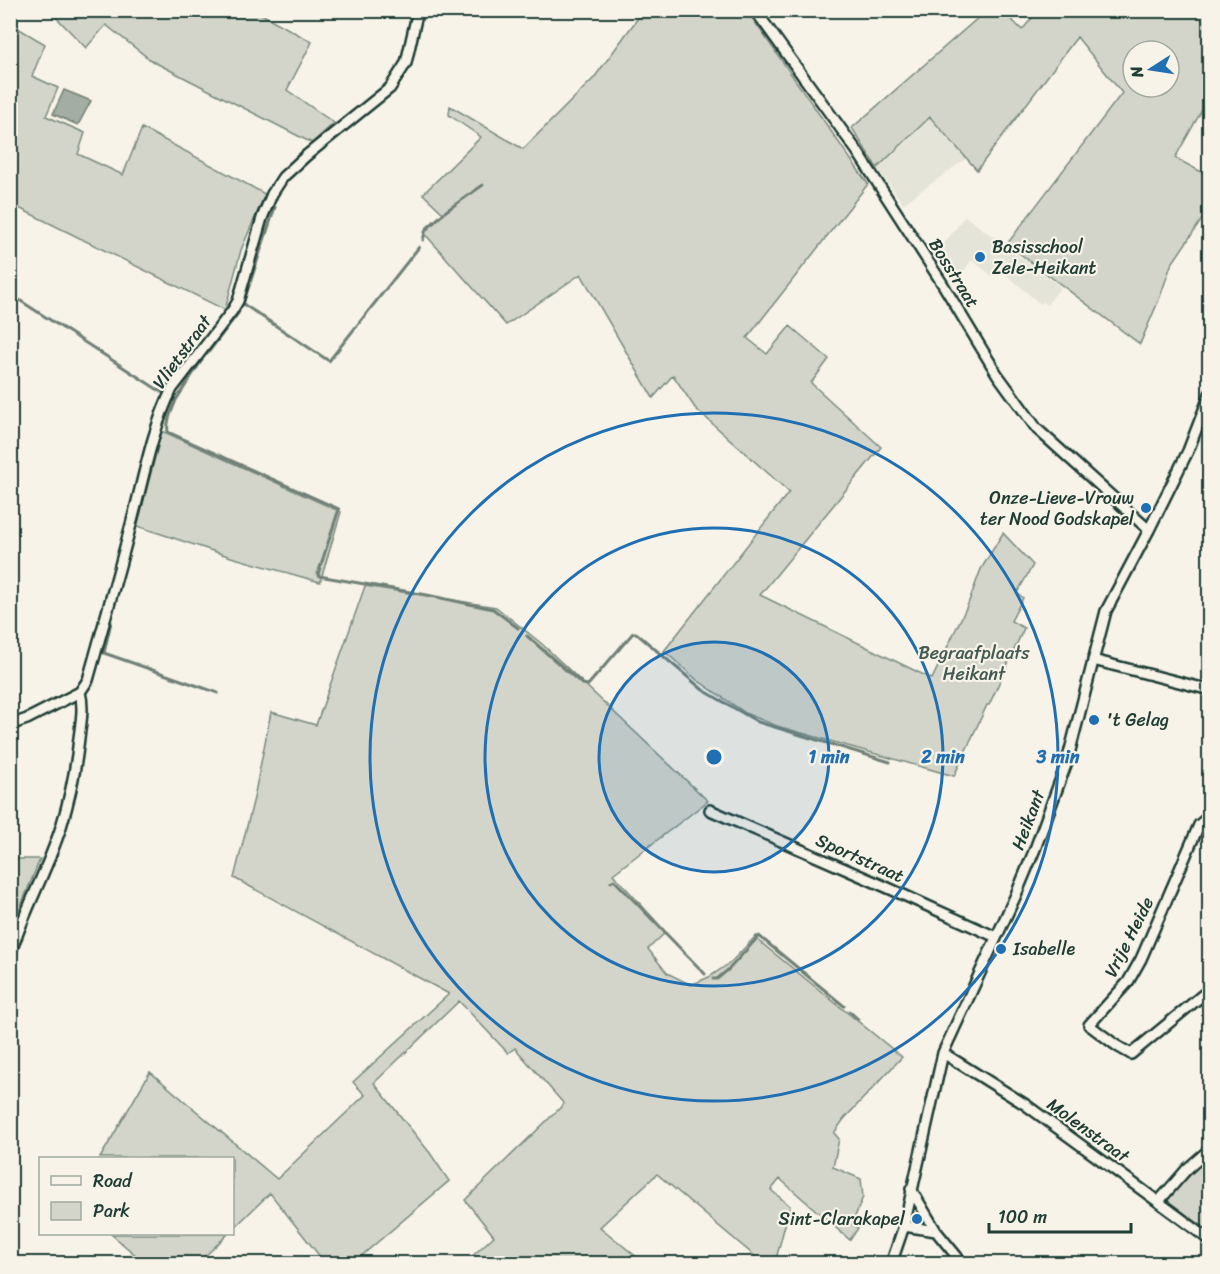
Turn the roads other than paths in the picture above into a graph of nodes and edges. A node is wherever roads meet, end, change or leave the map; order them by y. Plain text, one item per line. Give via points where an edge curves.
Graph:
1 (418, 10) edge
2 (755, 10) edge
3 (1209, 394) edge
4 (1149, 530) junction
5 (1093, 660) junction
6 (1209, 690) edge
7 (80, 692) junction
8 (10, 725) edge
9 (710, 810) dead end
10 (1209, 818) edge
11 (996, 937) junction
12 (10, 955) edge
13 (1209, 989) edge
14 (943, 1053) junction
15 (1209, 1149) edge
16 (911, 1190) junction
17 (1158, 1202) junction
18 (904, 1226) junction
19 (936, 1231) junction
20 (1209, 1240) edge
21 (891, 1263) edge
22 (963, 1263) edge

1 - 7 street, Vlietstraat via 406,63 390,88 306,155 272,194 238,301 165,403 88,680
2 - 4 street, Bosstraat via 857,151 997,374 1037,429
3 - 4 street, Heikant via 1188,451
4 - 5 street, Heikant via 1106,611
5 - 6 street
5 - 11 street, Heikant via 1059,786
7 - 8 street
7 - 12 street via 83,703 70,795
9 - 11 street, Sportstraat
10 - 13 street, Vrije Heide via 1199,825 1128,982 1089,1025 1131,1054
11 - 14 street, Heikant
14 - 16 street, Heikant
14 - 17 street, Molenstraat via 1026,1106
15 - 17 street
16 - 18 street, Heikant
16 - 19 street
17 - 20 street, Molenstraat
18 - 19 street
18 - 21 street, Heikant
19 - 22 street

